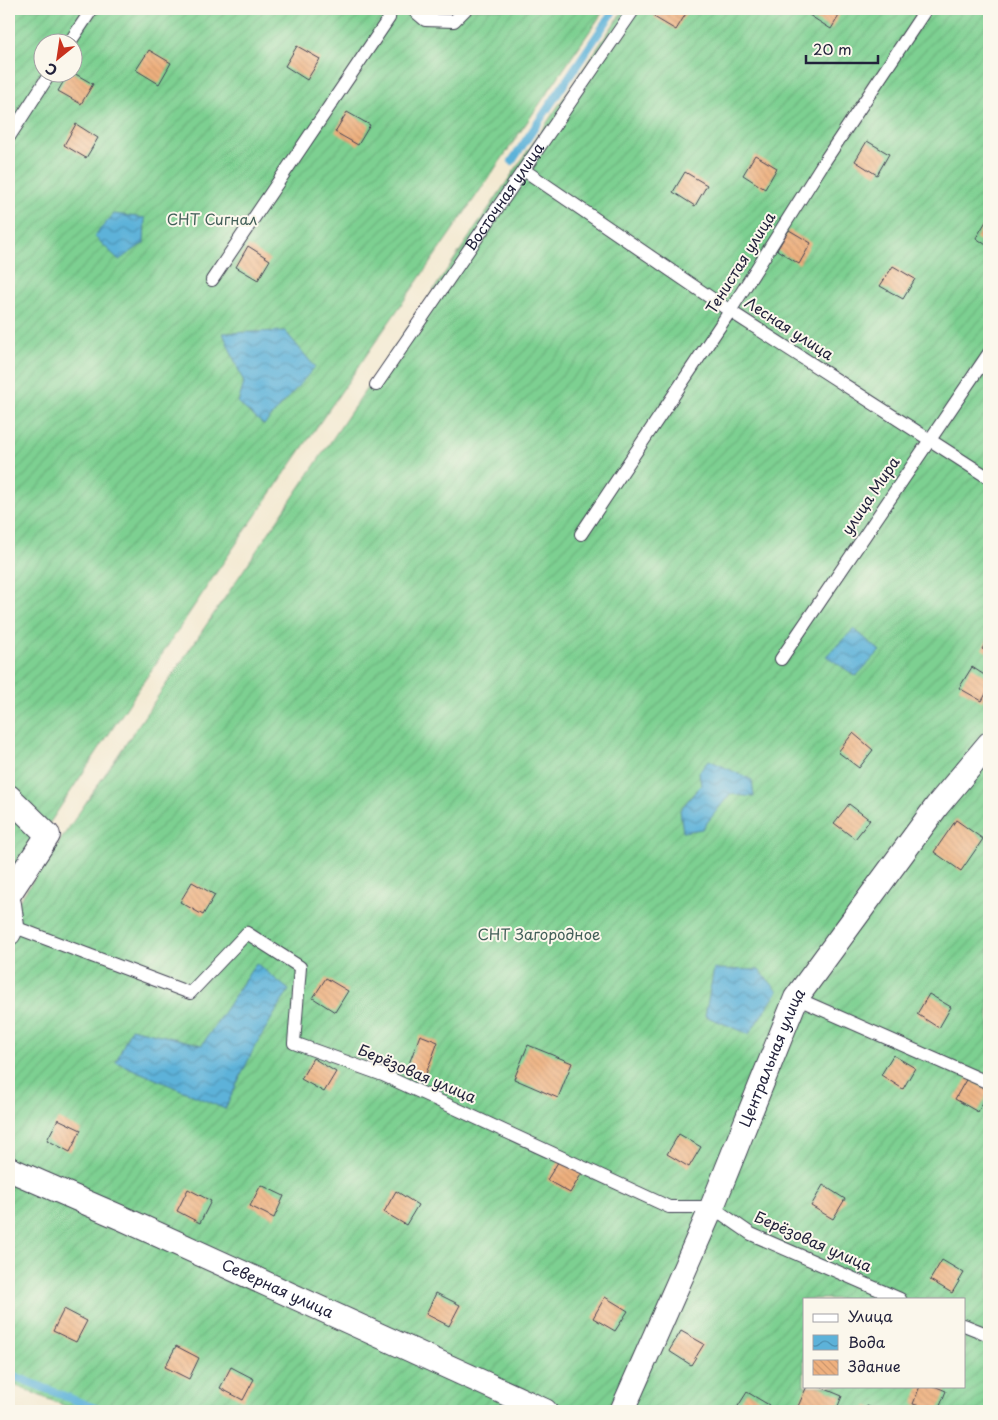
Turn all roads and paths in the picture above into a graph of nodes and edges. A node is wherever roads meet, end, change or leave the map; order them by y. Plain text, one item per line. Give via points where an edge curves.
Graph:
1 (92, 9) edge
2 (390, 9) edge
3 (412, 9) edge
4 (466, 9) edge
5 (634, 9) edge
6 (926, 9) edge
7 (77, 32) edge
8 (45, 82) edge
9 (9, 137) edge
10 (524, 170) junction
11 (212, 280) dead end
12 (730, 311) junction
13 (989, 353) edge
14 (376, 385) dead end
15 (930, 438) junction
16 (989, 478) edge
17 (581, 534) dead end
18 (781, 659) dead end
19 (989, 744) edge
20 (9, 797) edge
21 (9, 894) edge
22 (10, 921) edge
23 (796, 998) junction
24 (989, 1083) edge
25 (9, 1169) edge
26 (712, 1207) junction
27 (898, 1298) edge
28 (966, 1326) edge
29 (989, 1336) edge
30 (546, 1411) edge
31 (622, 1411) edge

1 - 7 lane
2 - 11 lane via 389,18
3 - 4 lane via 425,20 454,21
5 - 10 lane, Восточная улица
6 - 12 lane, Тенистая улица
8 - 9 lane
10 - 12 lane, Лесная улица
10 - 14 lane, Восточная улица
12 - 15 lane, Лесная улица
12 - 17 lane, Тенистая улица
13 - 15 lane, улица Мира
15 - 16 lane, Лесная улица
15 - 18 lane, улица Мира
19 - 23 street, Центральная улица via 937,806
20 - 21 street via 48,835
22 - 26 lane, Берёзовая улица via 190,993 247,933 300,967 294,1043 383,1075 669,1207
23 - 24 lane
23 - 26 street, Центральная улица
25 - 30 street, Северная улица
26 - 27 lane, Берёзовая улица via 751,1234
26 - 31 street, Центральная улица
28 - 29 lane

